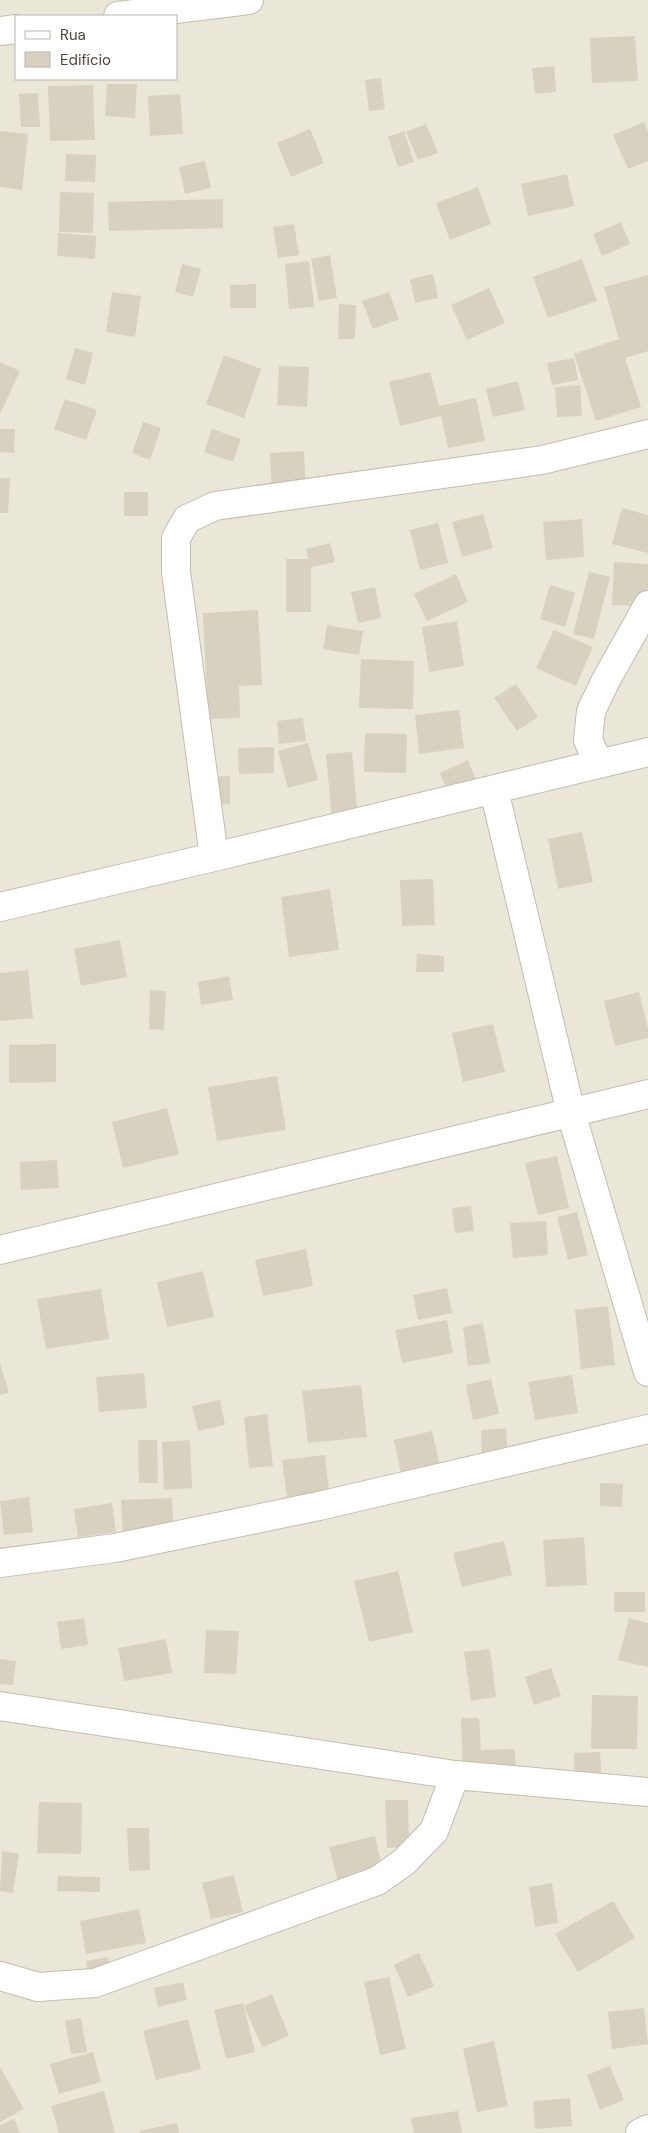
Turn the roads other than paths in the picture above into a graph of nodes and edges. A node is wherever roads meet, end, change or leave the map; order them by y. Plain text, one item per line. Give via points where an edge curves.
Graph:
1 (249, 0) edge
2 (126, 15) edge
3 (15, 29) edge
4 (0, 31) edge
5 (648, 434) edge
6 (648, 605) edge
7 (648, 752) edge
8 (599, 764) junction
9 (494, 790) junction
10 (214, 857) junction
11 (0, 907) edge
12 (648, 1094) edge
13 (571, 1113) junction
14 (0, 1250) edge
15 (648, 1372) edge
16 (648, 1429) edge
17 (0, 1563) edge
18 (0, 1706) edge
19 (455, 1775) junction
20 (648, 1792) edge
21 (0, 1976) edge
22 (648, 2129) edge
23 (640, 2133) edge

1 - 2 street
3 - 4 street
5 - 10 street via 542,460 215,506 187,519 176,538 176,572
6 - 8 street via 590,711 588,740
7 - 8 street
8 - 9 street
9 - 10 street
9 - 13 street
10 - 11 street
12 - 13 street
13 - 14 street
13 - 15 street
16 - 17 street via 319,1506 134,1544
18 - 19 street
19 - 20 street
19 - 21 street via 434,1831 404,1862 377,1881 95,1983 38,1987
22 - 23 street

